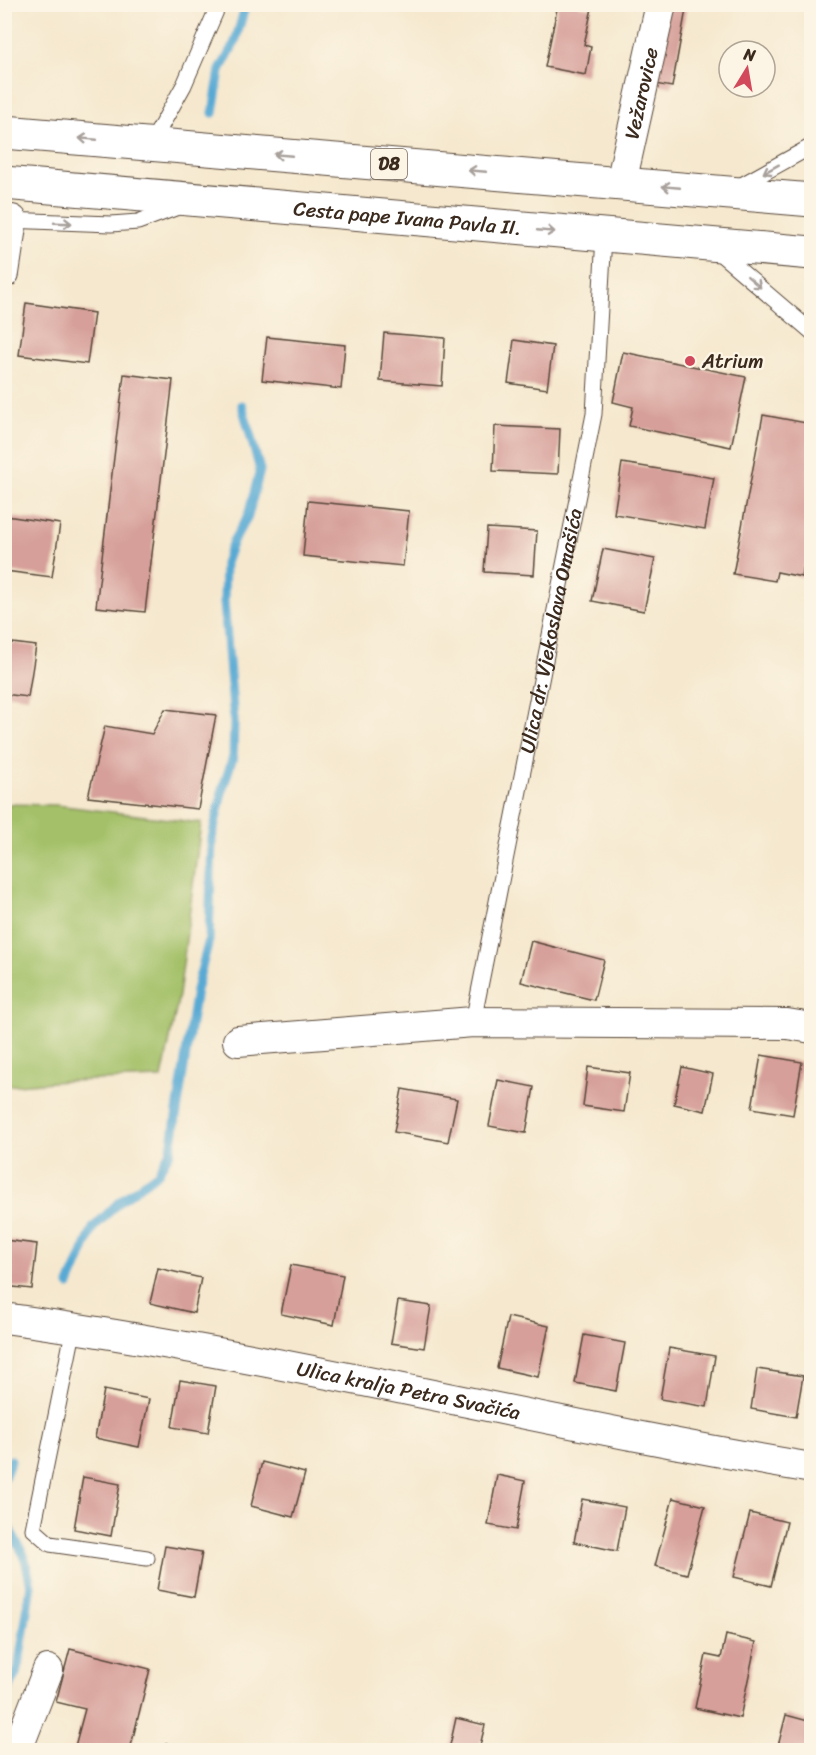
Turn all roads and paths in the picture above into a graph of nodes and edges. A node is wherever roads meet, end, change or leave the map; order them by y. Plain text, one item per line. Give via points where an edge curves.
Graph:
1 (219, 4) edge
2 (662, 4) edge
3 (4, 132) edge
4 (151, 144) junction
5 (812, 147) edge
6 (4, 183) edge
7 (621, 183) junction
8 (730, 192) junction
9 (194, 200) junction
10 (812, 200) edge
11 (8, 220) edge
12 (604, 236) junction
13 (710, 244) junction
14 (812, 253) edge
15 (4, 273) edge
16 (808, 327) edge
17 (474, 1022) junction
18 (812, 1028) edge
19 (238, 1041) dead end
20 (4, 1318) edge
21 (75, 1327) junction
22 (812, 1468) edge
23 (147, 1558) dead end
24 (48, 1670) dead end
25 (17, 1750) edge

1 - 4 lane via 184,86
2 - 7 street, Vežarovice
4 -> 3 main road, D8
7 -> 4 main road, D8
5 -> 8 lane
6 - 9 main road, Cesta pape Ivana Pavla II.
8 -> 7 main road, D8
8 - 10 main road, D8
11 -> 9 lane via 111,225 138,222
9 -> 12 main road, Cesta pape Ivana Pavla II.
11 - 15 street
12 - 13 main road, Cesta pape Ivana Pavla II.
12 - 17 lane, Ulica dr. Vjekoslava Omašića via 594,414
13 - 14 main road, Cesta pape Ivana Pavla II.
13 -> 16 lane
17 - 18 street via 787,1024
17 - 19 street
20 - 21 street, Ulica kralja Petra Svačića
21 - 22 street, Ulica kralja Petra Svačića
21 - 23 lane via 33,1529 50,1544
24 - 25 street

